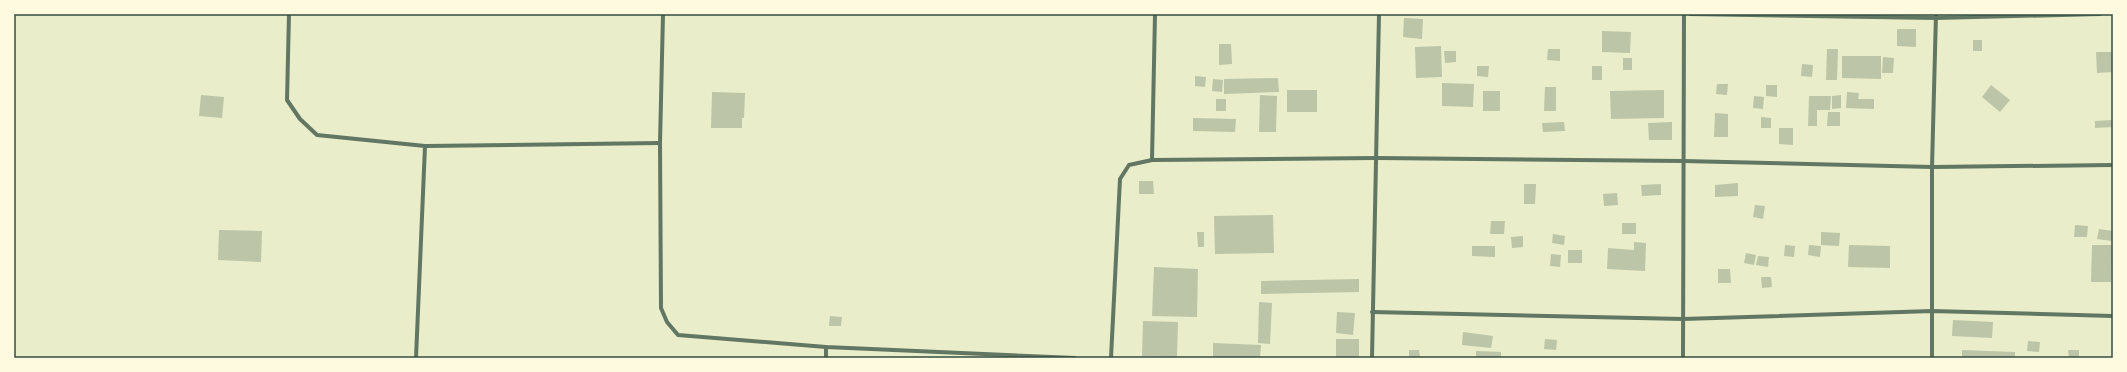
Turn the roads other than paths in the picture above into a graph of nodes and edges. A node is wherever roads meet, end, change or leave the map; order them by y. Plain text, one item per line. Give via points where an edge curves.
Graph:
1 (289, 14) edge
2 (663, 14) edge
3 (1156, 14) edge
4 (1379, 14) edge
5 (1684, 14) edge
6 (1690, 14) edge
7 (2100, 14) edge
8 (1936, 16) edge
9 (660, 143) junction
10 (425, 146) junction
11 (1377, 158) junction
12 (1152, 160) junction
13 (1683, 162) junction
14 (2113, 165) edge
15 (1932, 167) junction
16 (1932, 311) junction
17 (1372, 312) junction
18 (2113, 316) edge
19 (1683, 319) junction
20 (826, 346) junction
21 (416, 358) edge
22 (826, 358) edge
23 (1075, 358) edge
24 (1112, 358) edge
25 (1372, 358) edge
26 (1683, 358) edge
27 (1932, 358) edge

1 - 10 street via 287,100 300,119 317,135
2 - 9 street
3 - 12 street
4 - 11 street
5 - 13 street
6 - 8 street
7 - 8 street
8 - 15 street
9 - 10 street
9 - 20 street via 661,308 667,322 678,335
10 - 21 street
11 - 12 street
11 - 13 street
11 - 17 street
12 - 24 street via 1129,165 1120,179
13 - 15 street
13 - 19 street
14 - 15 street
15 - 16 street
16 - 18 street
16 - 19 street
16 - 27 street
17 - 19 street
17 - 25 street
19 - 26 street
20 - 22 street
20 - 23 street

